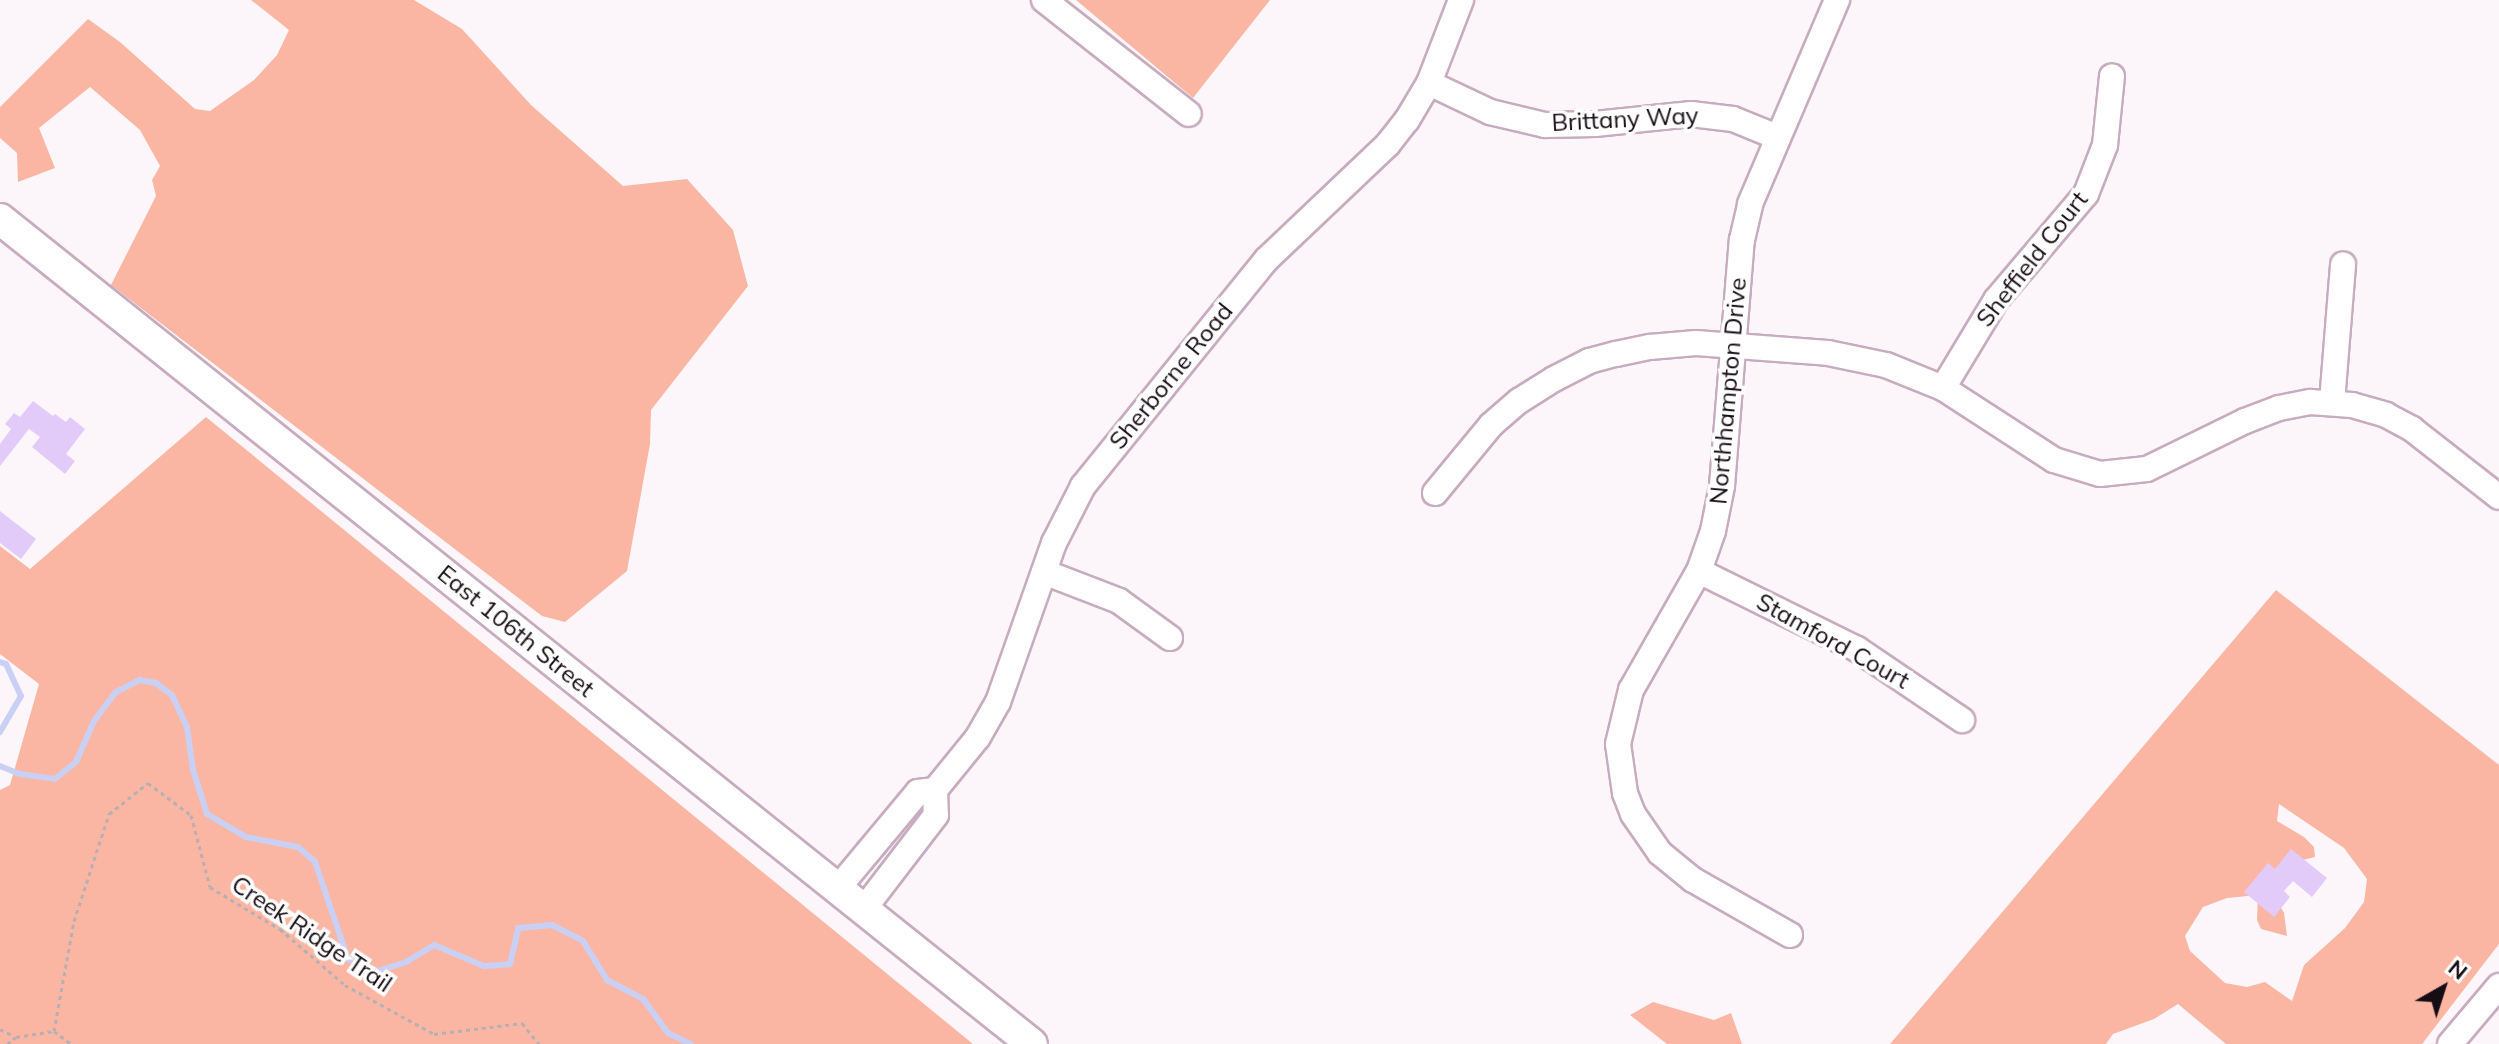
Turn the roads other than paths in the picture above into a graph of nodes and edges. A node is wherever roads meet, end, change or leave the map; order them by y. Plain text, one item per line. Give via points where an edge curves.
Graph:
1 (1044, 0) edge
2 (1461, 0) edge
3 (1837, 0) edge
4 (2112, 76) dead end
5 (1429, 83) junction
6 (1189, 114) dead end
7 (1777, 137) junction
8 (0, 219) edge
9 (2343, 264) dead end
10 (1732, 344) junction
11 (1943, 388) junction
12 (2332, 402) junction
13 (1435, 493) dead end
14 (2499, 497) edge
15 (1699, 571) junction
16 (1044, 572) junction
17 (1170, 638) dead end
18 (1962, 720) dead end
19 (935, 790) junction
20 (838, 888) junction
21 (864, 909) junction
22 (1790, 935) dead end
23 (2499, 986) edge
24 (1032, 1044) edge
25 (2450, 1044) edge

1 - 6 street
2 - 5 street, Sherborne Road
3 - 7 street, Northhampton Drive
4 - 11 street, Sheffield Court via 2105,145 2086,194 1996,300
5 - 7 street, Brittany Way via 1490,112 1545,125 1691,114 1733,119
5 - 16 street, Sherborne Road via 1388,144 1267,259 1083,486
7 - 10 street, Northhampton Drive via 1750,204 1742,240
8 - 20 main road, East 106th Street
9 - 12 street
10 - 11 street via 1853,357
10 - 13 street via 1650,347 1571,370 1504,413
10 - 15 street, Northhampton Drive via 1720,501
11 - 12 street via 2054,460 2085,472 2115,475 2165,461 2262,413
12 - 14 street via 2370,409 2400,422
15 - 18 street, Stamford Court via 1857,649
15 - 22 street, Northhampton Drive via 1624,707 1620,779 1648,838 1676,868
16 - 17 street via 1119,601
16 - 19 street, Sherborne Road via 998,702 978,737
19 - 20 street, Sherborne Road via 918,792
19 - 21 street, Sherborne Road via 936,815
20 - 21 main road, East 106th Street
21 - 24 main road, East 106th Street
23 - 25 street

